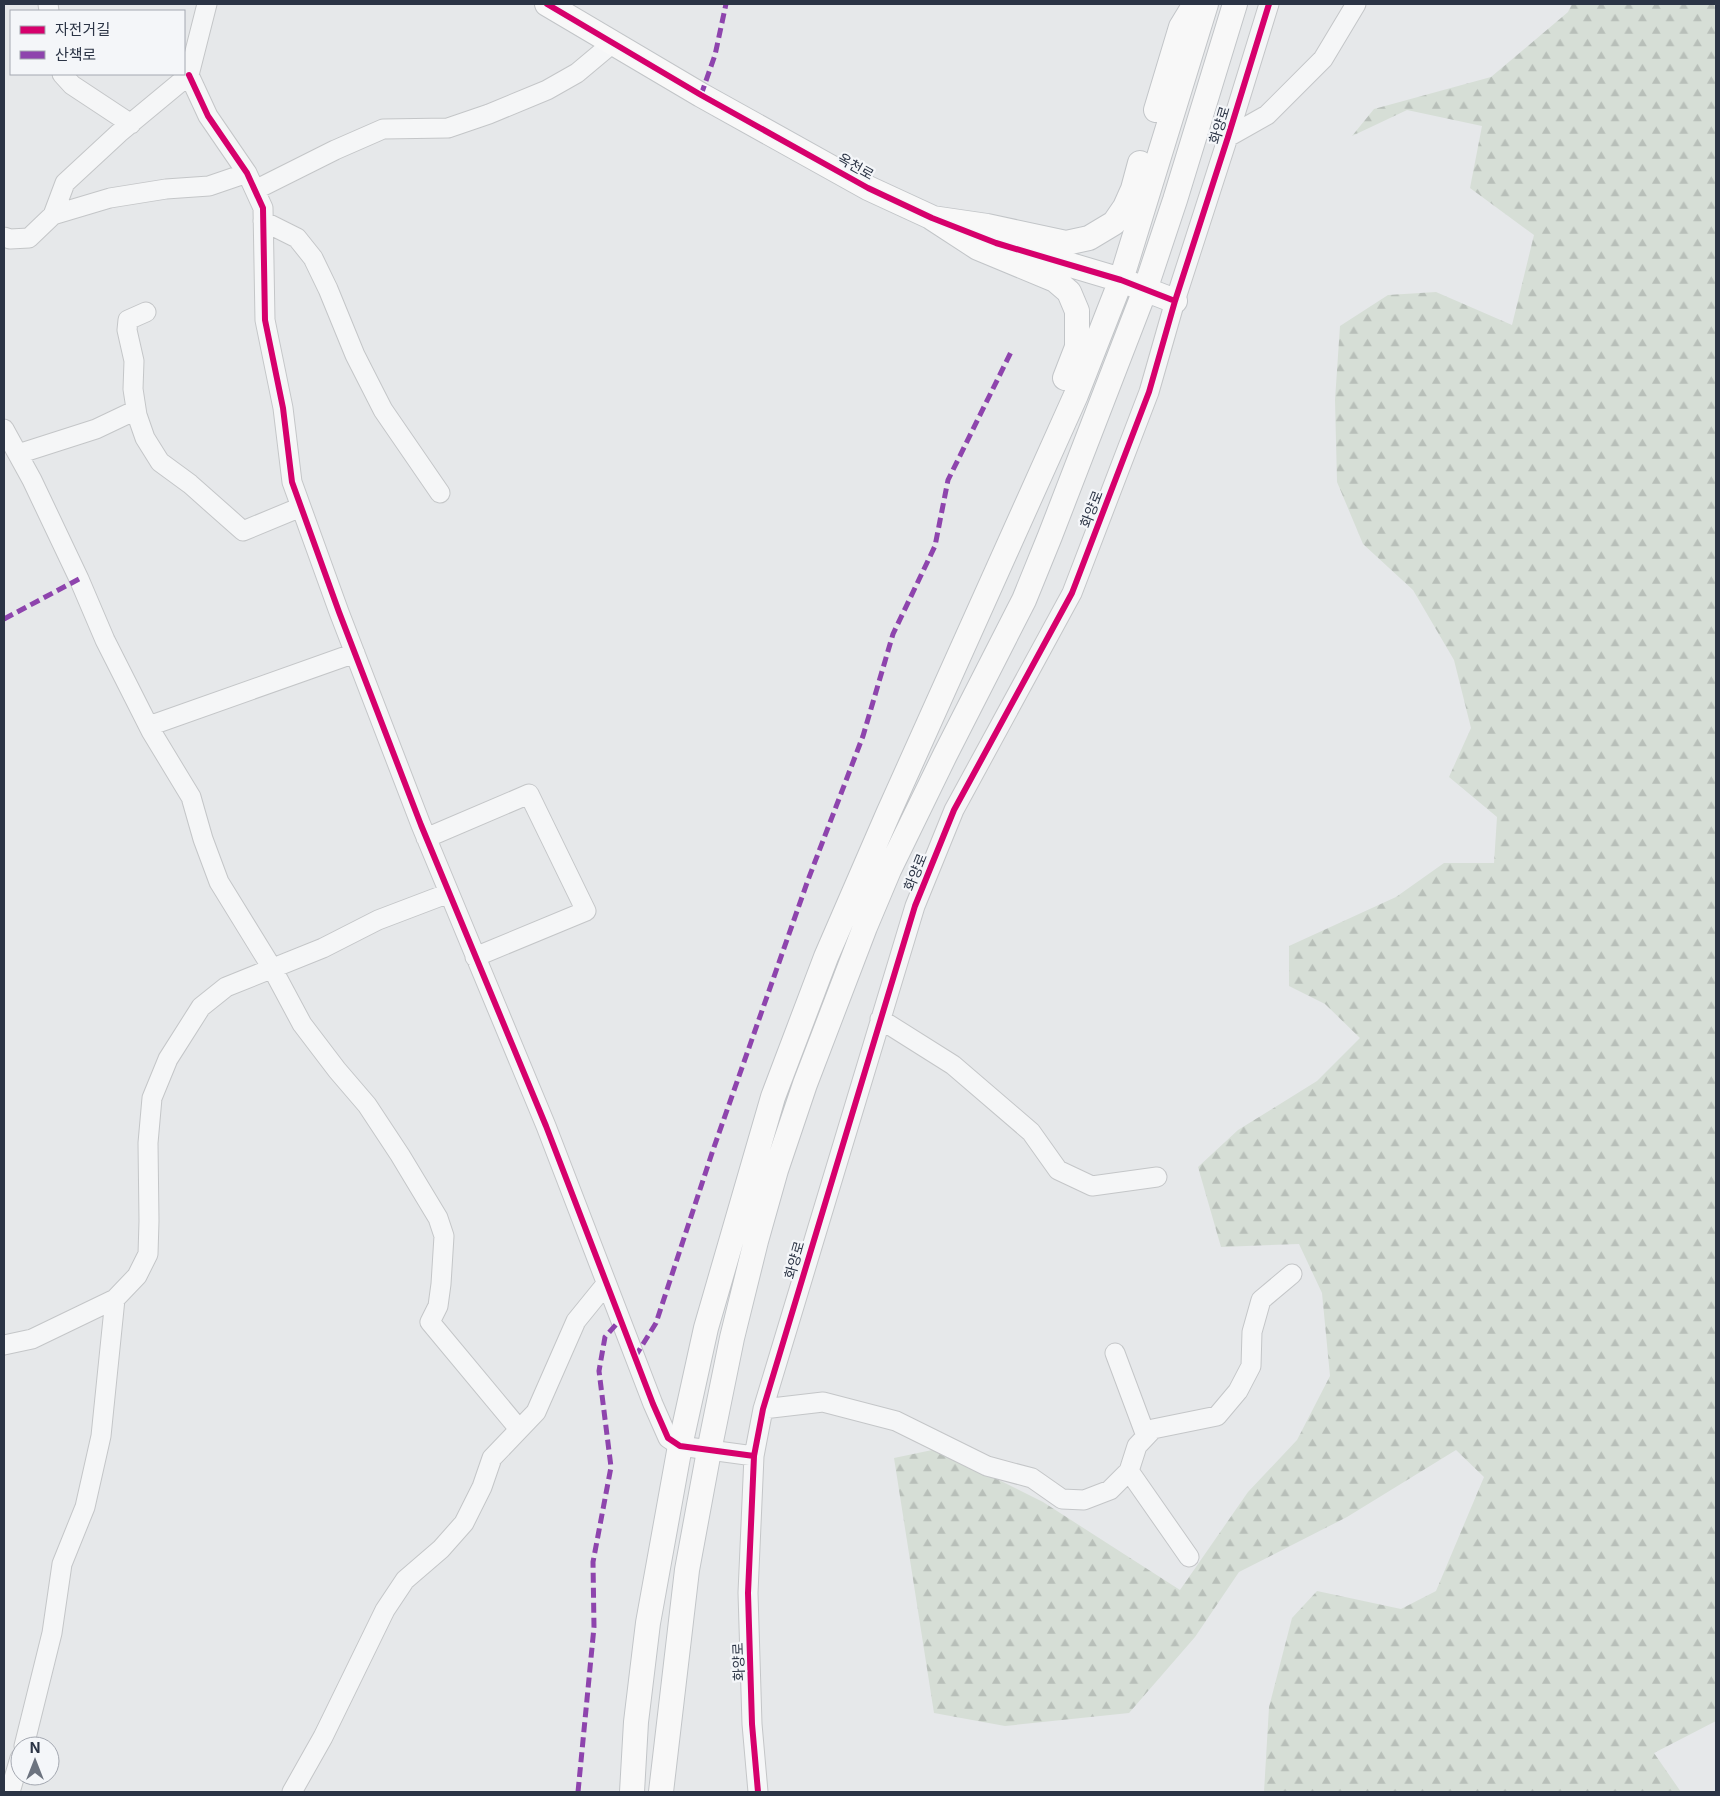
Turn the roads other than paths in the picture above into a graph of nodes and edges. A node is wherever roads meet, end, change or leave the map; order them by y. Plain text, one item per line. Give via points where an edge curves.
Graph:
1 (207, 4) edge
2 (547, 4) edge
3 (1195, 4) edge
4 (1206, 4) edge
5 (1235, 4) edge
6 (1269, 4) edge
7 (1356, 4) edge
8 (614, 42) junction
9 (63, 75) edge
10 (189, 75) junction
11 (131, 124) junction
12 (1228, 137) junction
13 (247, 173) junction
14 (255, 190) junction
15 (53, 215) junction
16 (932, 218) junction
17 (263, 221) junction
18 (4, 237) edge
19 (1121, 280) junction
20 (1145, 290) junction
21 (1175, 301) junction
22 (146, 312) dead end
23 (136, 410) junction
24 (4, 429) edge
25 (18, 454) junction
26 (440, 493) dead end
27 (302, 507) junction
28 (1011, 538) junction
29 (355, 653) junction
30 (149, 726) junction
31 (426, 838) junction
32 (449, 893) junction
33 (476, 957) junction
34 (272, 968) junction
35 (880, 1019) junction
36 (1157, 1177) dead end
37 (1292, 1274) dead end
38 (606, 1284) junction
39 (115, 1299) junction
40 (4, 1345) edge
41 (1114, 1353) dead end
42 (763, 1409) junction
43 (519, 1429) junction
44 (1146, 1436) junction
45 (680, 1446) junction
46 (709, 1451) junction
47 (754, 1456) junction
48 (1129, 1472) junction
49 (1190, 1557) dead end
50 (26, 1736) edge
51 (292, 1792) edge
52 (632, 1792) edge
53 (660, 1792) edge
54 (758, 1792) edge

1 - 10 street
2 - 8 main road, 옥천로
3 - 16 main road via 1181,27 1133,188 1114,223 1089,238 1066,243
4 - 19 main road
5 - 20 main road, 화양로
6 - 12 street, 화양로
7 - 12 street via 1323,60 1267,116
8 - 14 street via 577,72 547,90 489,114 448,128 383,128
8 - 16 main road, 옥천로 via 843,174
9 - 11 street via 72,85
10 - 11 street
10 - 13 street via 208,116
11 - 15 street via 65,183
12 - 21 street, 화양로
13 - 14 street
13 - 15 street via 209,186 110,198
14 - 17 street via 263,208
15 - 18 street via 30,238
16 - 19 main road, 옥천로 via 996,243
16 - 28 main road via 978,248 1055,280 1069,292 1077,311 1077,347 1012,510
17 - 26 street via 297,238 313,258 355,356 383,410
17 - 27 street via 265,320 283,408 292,482
19 - 20 main road, 옥천로
19 - 28 main road via 1076,395
20 - 21 main road, 옥천로
20 - 46 main road, 화양로 via 1024,600 890,870 864,928 805,1084 756,1242
21 - 35 street, 화양로 via 1149,392 1072,593 954,810 915,906
22 - 23 street via 128,320
23 - 25 street via 96,429
23 - 27 street via 145,438 160,462 244,531
24 - 25 street
25 - 30 street
27 - 29 street
28 - 45 main road via 826,957 777,1088 706,1328
29 - 30 street
29 - 31 street
30 - 34 street via 191,797 219,882
31 - 32 street
31 - 33 street via 529,794 586,911
32 - 33 street
32 - 34 street via 378,920
33 - 38 street via 546,1126
34 - 39 street via 226,987 201,1007 168,1059 152,1098 148,1143 148,1254 137,1276
34 - 43 street via 302,1024 367,1105 438,1218 444,1236 441,1284 438,1306 430,1322
35 - 36 street via 953,1065 1031,1132 1058,1170 1092,1186
35 - 42 street, 화양로
37 - 44 street via 1261,1300 1252,1332 1251,1366 1238,1391 1217,1416 1153,1429
38 - 43 street via 576,1321 536,1412
38 - 45 street via 668,1438
39 - 40 street via 32,1339
39 - 50 street via 100,1436 85,1507 62,1564 52,1633
41 - 44 street
42 - 47 street, 화양로
42 - 48 street via 824,1402 896,1421 987,1466 1032,1478 1062,1500 1084,1500 1110,1490
43 - 51 street via 492,1458 464,1523 441,1549 405,1580 385,1610 323,1737
44 - 48 street via 1137,1446
45 - 46 street
45 - 52 main road via 648,1623 636,1722
46 - 47 street
46 - 53 main road, 화양로 via 687,1570
47 - 54 street, 화양로 via 748,1593 752,1724
48 - 49 street

